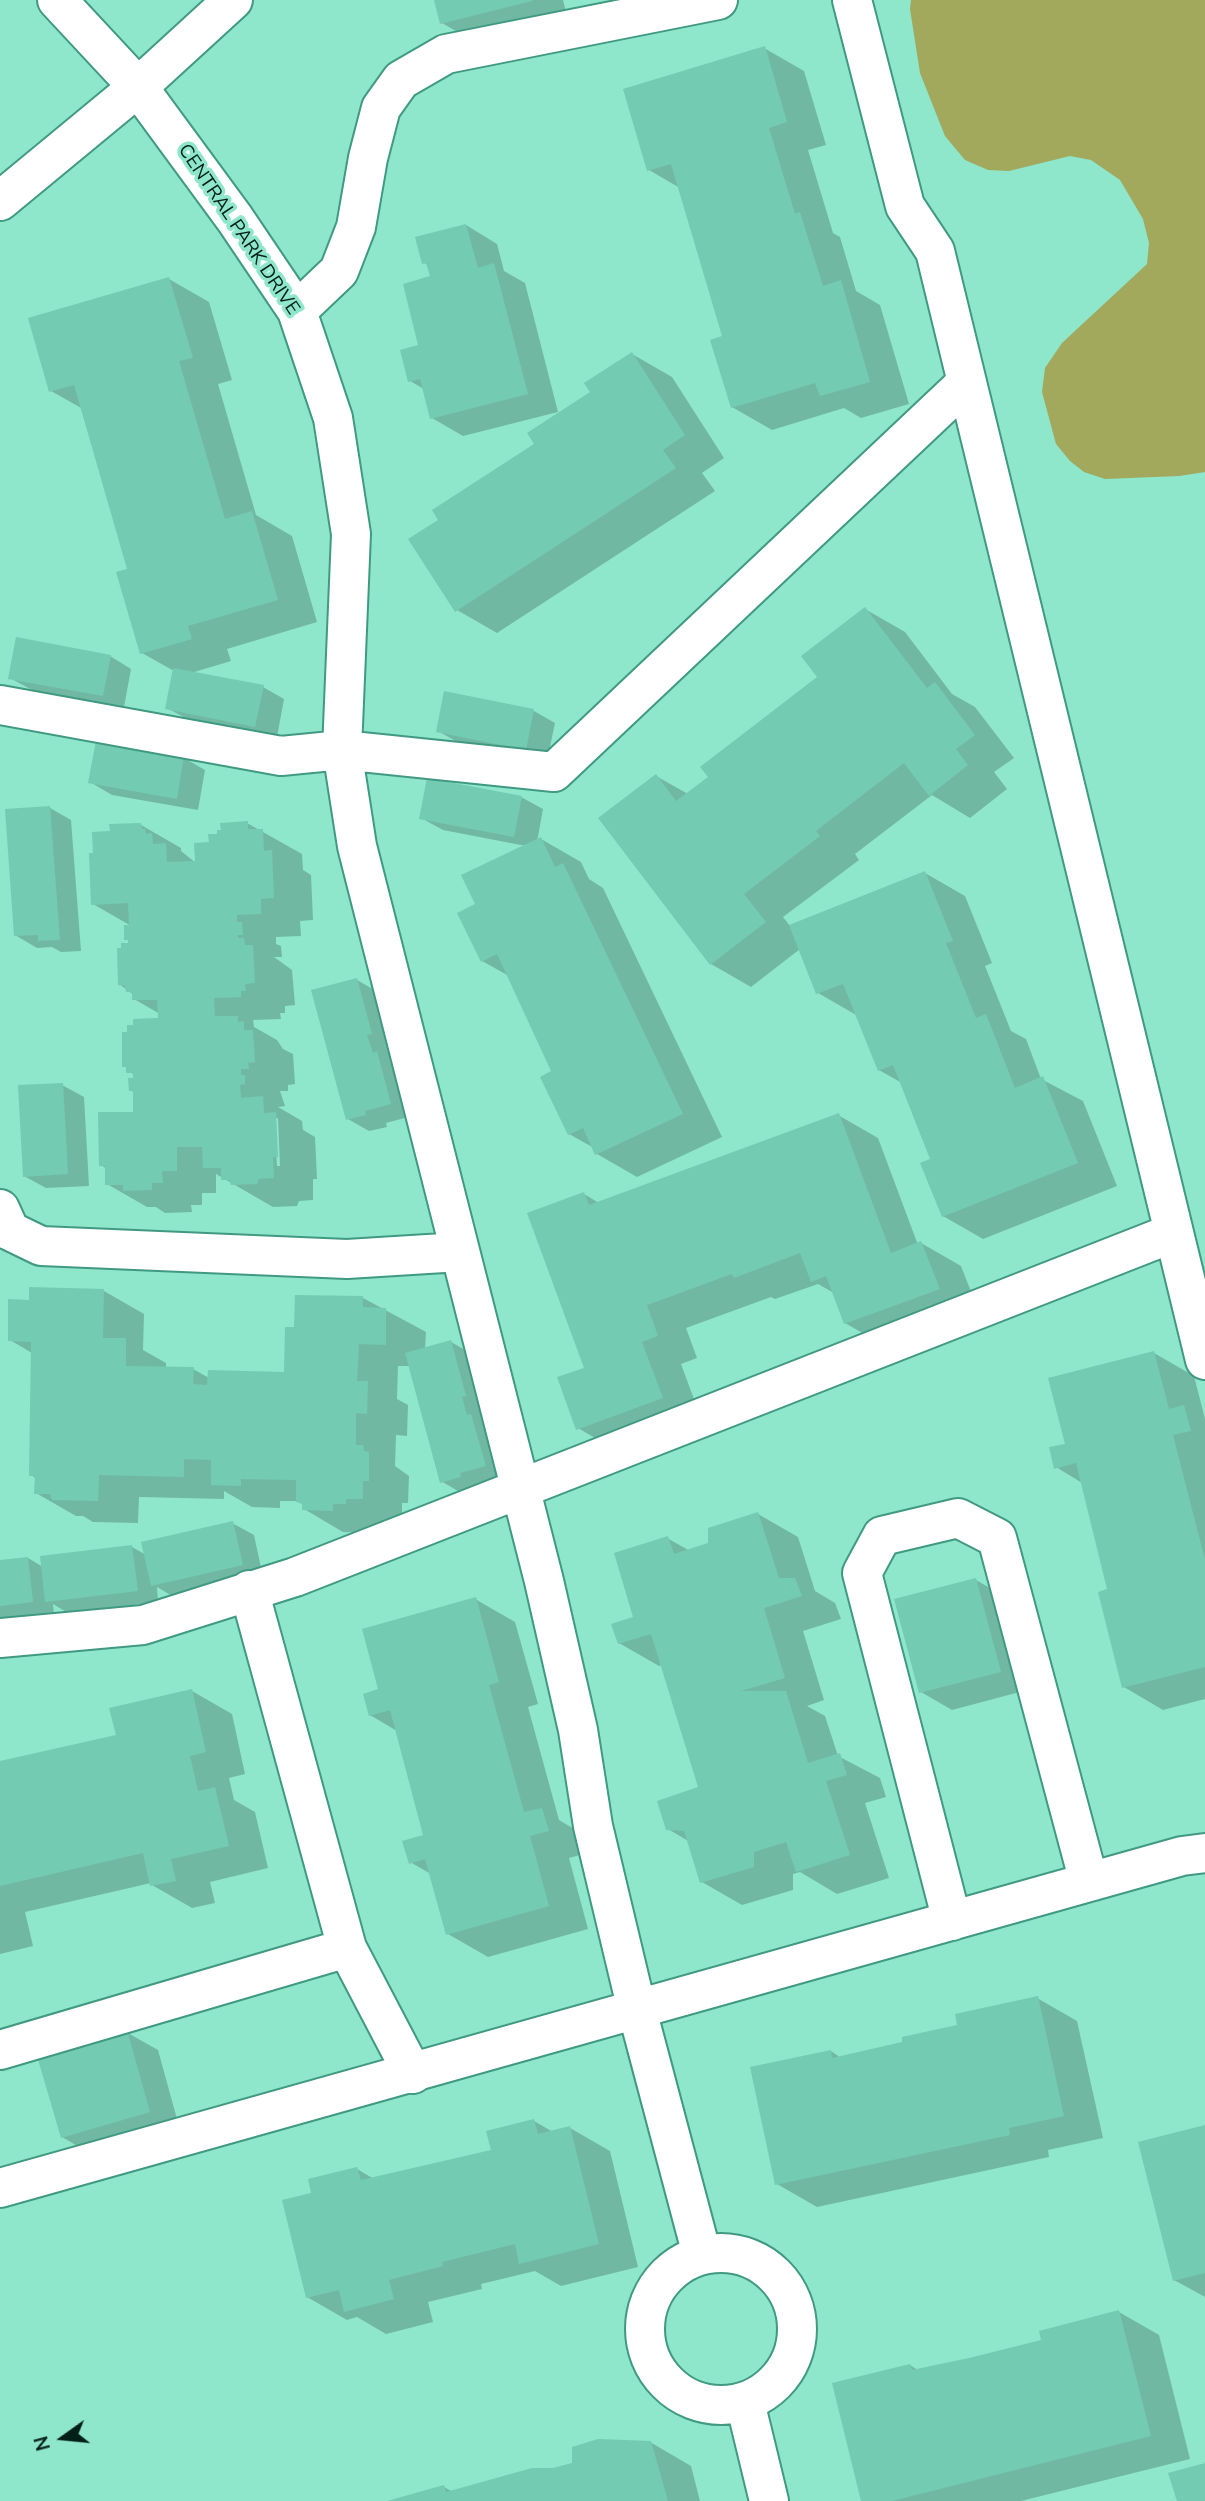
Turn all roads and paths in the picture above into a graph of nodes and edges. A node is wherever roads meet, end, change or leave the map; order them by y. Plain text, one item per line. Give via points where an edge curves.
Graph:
1 (57, 0) edge
2 (233, 0) edge
3 (718, 0) edge
4 (852, 0) edge
5 (138, 87) junction
6 (7, 181) edge
7 (296, 311) junction
8 (967, 382) junction
9 (0, 705) edge
10 (342, 750) junction
11 (0, 1209) edge
12 (1173, 1233) junction
13 (460, 1252) junction
14 (1205, 1360) edge
15 (520, 1487) junction
16 (248, 1590) junction
17 (0, 1638) edge
18 (1205, 1853) edge
19 (1090, 1882) junction
20 (952, 1921) junction
21 (347, 1948) junction
22 (638, 2010) junction
23 (0, 2050) edge
24 (413, 2074) junction
25 (0, 2188) edge
26 (702, 2255) junction
27 (745, 2402) junction
28 (769, 2501) edge

1 - 5 street, CENTRAL PARK DRIVE
2 - 5 street
3 - 7 street via 446,54 401,80 382,108 356,227 339,271
4 - 8 street via 905,206 935,251
5 - 6 street
5 - 7 street, CENTRAL PARK DRIVE
7 - 10 street, CENTRAL PARK DRIVE via 334,418 351,534
8 - 10 street via 554,772
8 - 12 street
9 - 10 street via 281,756
10 - 13 street, CENTRAL PARK DRIVE via 357,846
11 - 13 street via 10,1231 41,1246 347,1259
12 - 14 street
12 - 15 street
13 - 15 street, CENTRAL PARK DRIVE
15 - 16 street via 295,1577
15 - 22 street, CENTRAL PARK DRIVE
16 - 17 street via 143,1625
16 - 21 street
18 - 19 street
19 - 20 street
19 - 20 street via 998,1538 958,1518 882,1536 862,1573
20 - 22 street
21 - 23 street
21 - 24 street
22 - 24 street
22 - 26 street, CENTRAL PARK DRIVE
24 - 25 street
26 - 27 street via 748,2258 784,2287 793,2308 797,2331 793,2354 765,2391
26 - 27 street via 680,2264 649,2302 648,2350 658,2373 697,2402
27 - 28 street

